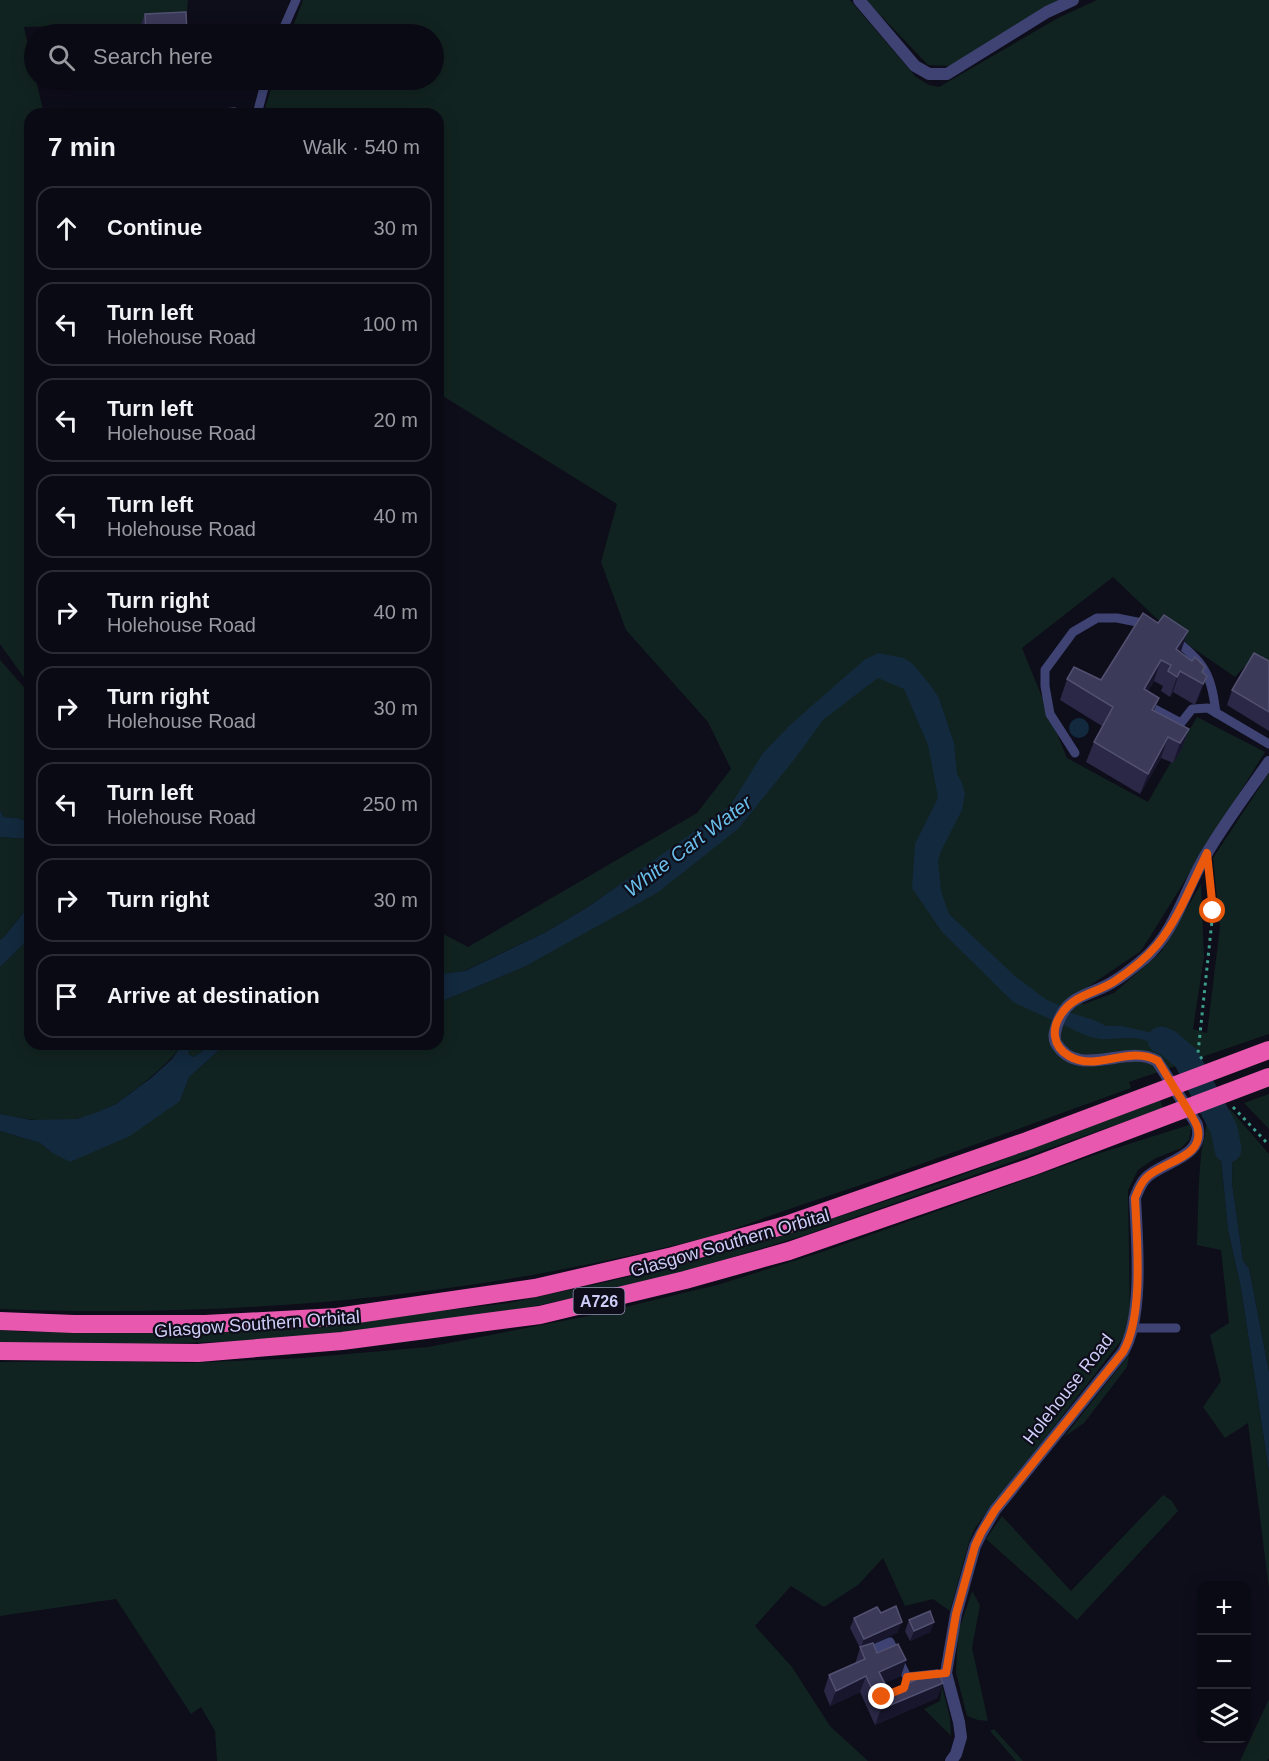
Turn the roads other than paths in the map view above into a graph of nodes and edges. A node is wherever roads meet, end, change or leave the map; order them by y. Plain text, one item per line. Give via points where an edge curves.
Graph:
1 (296, 0) edge
2 (859, 0) edge
3 (1073, 0) edge
4 (285, 24) edge
5 (263, 90) edge
6 (259, 108) edge
7 (1156, 626) edge
8 (1171, 637) edge
9 (1147, 705) edge
10 (1216, 713) junction
11 (1269, 744) edge
12 (1076, 753) dead end
13 (1269, 762) edge
14 (1269, 1050) edge
15 (1269, 1077) edge
16 (0, 1321) edge
17 (1133, 1328) junction
18 (1176, 1328) dead end
19 (0, 1351) edge
20 (869, 1651) edge
21 (946, 1673) junction
22 (907, 1677) junction
23 (904, 1688) edge
24 (951, 1761) edge

1 - 4 lane
2 - 3 street via 915,66 928,74 947,74
5 - 6 lane
7 - 12 lane via 1096,618 1073,632 1045,670 1050,714
8 - 10 lane via 1205,670
9 - 10 lane via 1181,723 1192,709 1208,708
10 - 11 lane
13 - 17 street, Holehouse Road via 1207,853 1157,945 1114,982 1074,999 1060,1015 1054,1034 1069,1056 1081,1060 1094,1062 1135,1055 1158,1061 1196,1124 1194,1147 1178,1160 1155,1170 1139,1187 1135,1198 1137,1291
14 - 16 highway, Glasgow Southern Orbital / A726 via 1027,1141 786,1225 535,1288 337,1317 205,1324
15 - 19 highway, Glasgow Southern Orbital / A726 via 1020,1171 789,1251 540,1315 342,1341 198,1353
17 - 18 lane
17 - 21 street, Holehouse Road via 1123,1352 995,1510 981,1533 956,1614
20 - 22 lane via 890,1642
21 - 22 lane
21 - 24 street, Holehouse Road via 961,1737
22 - 23 lane

